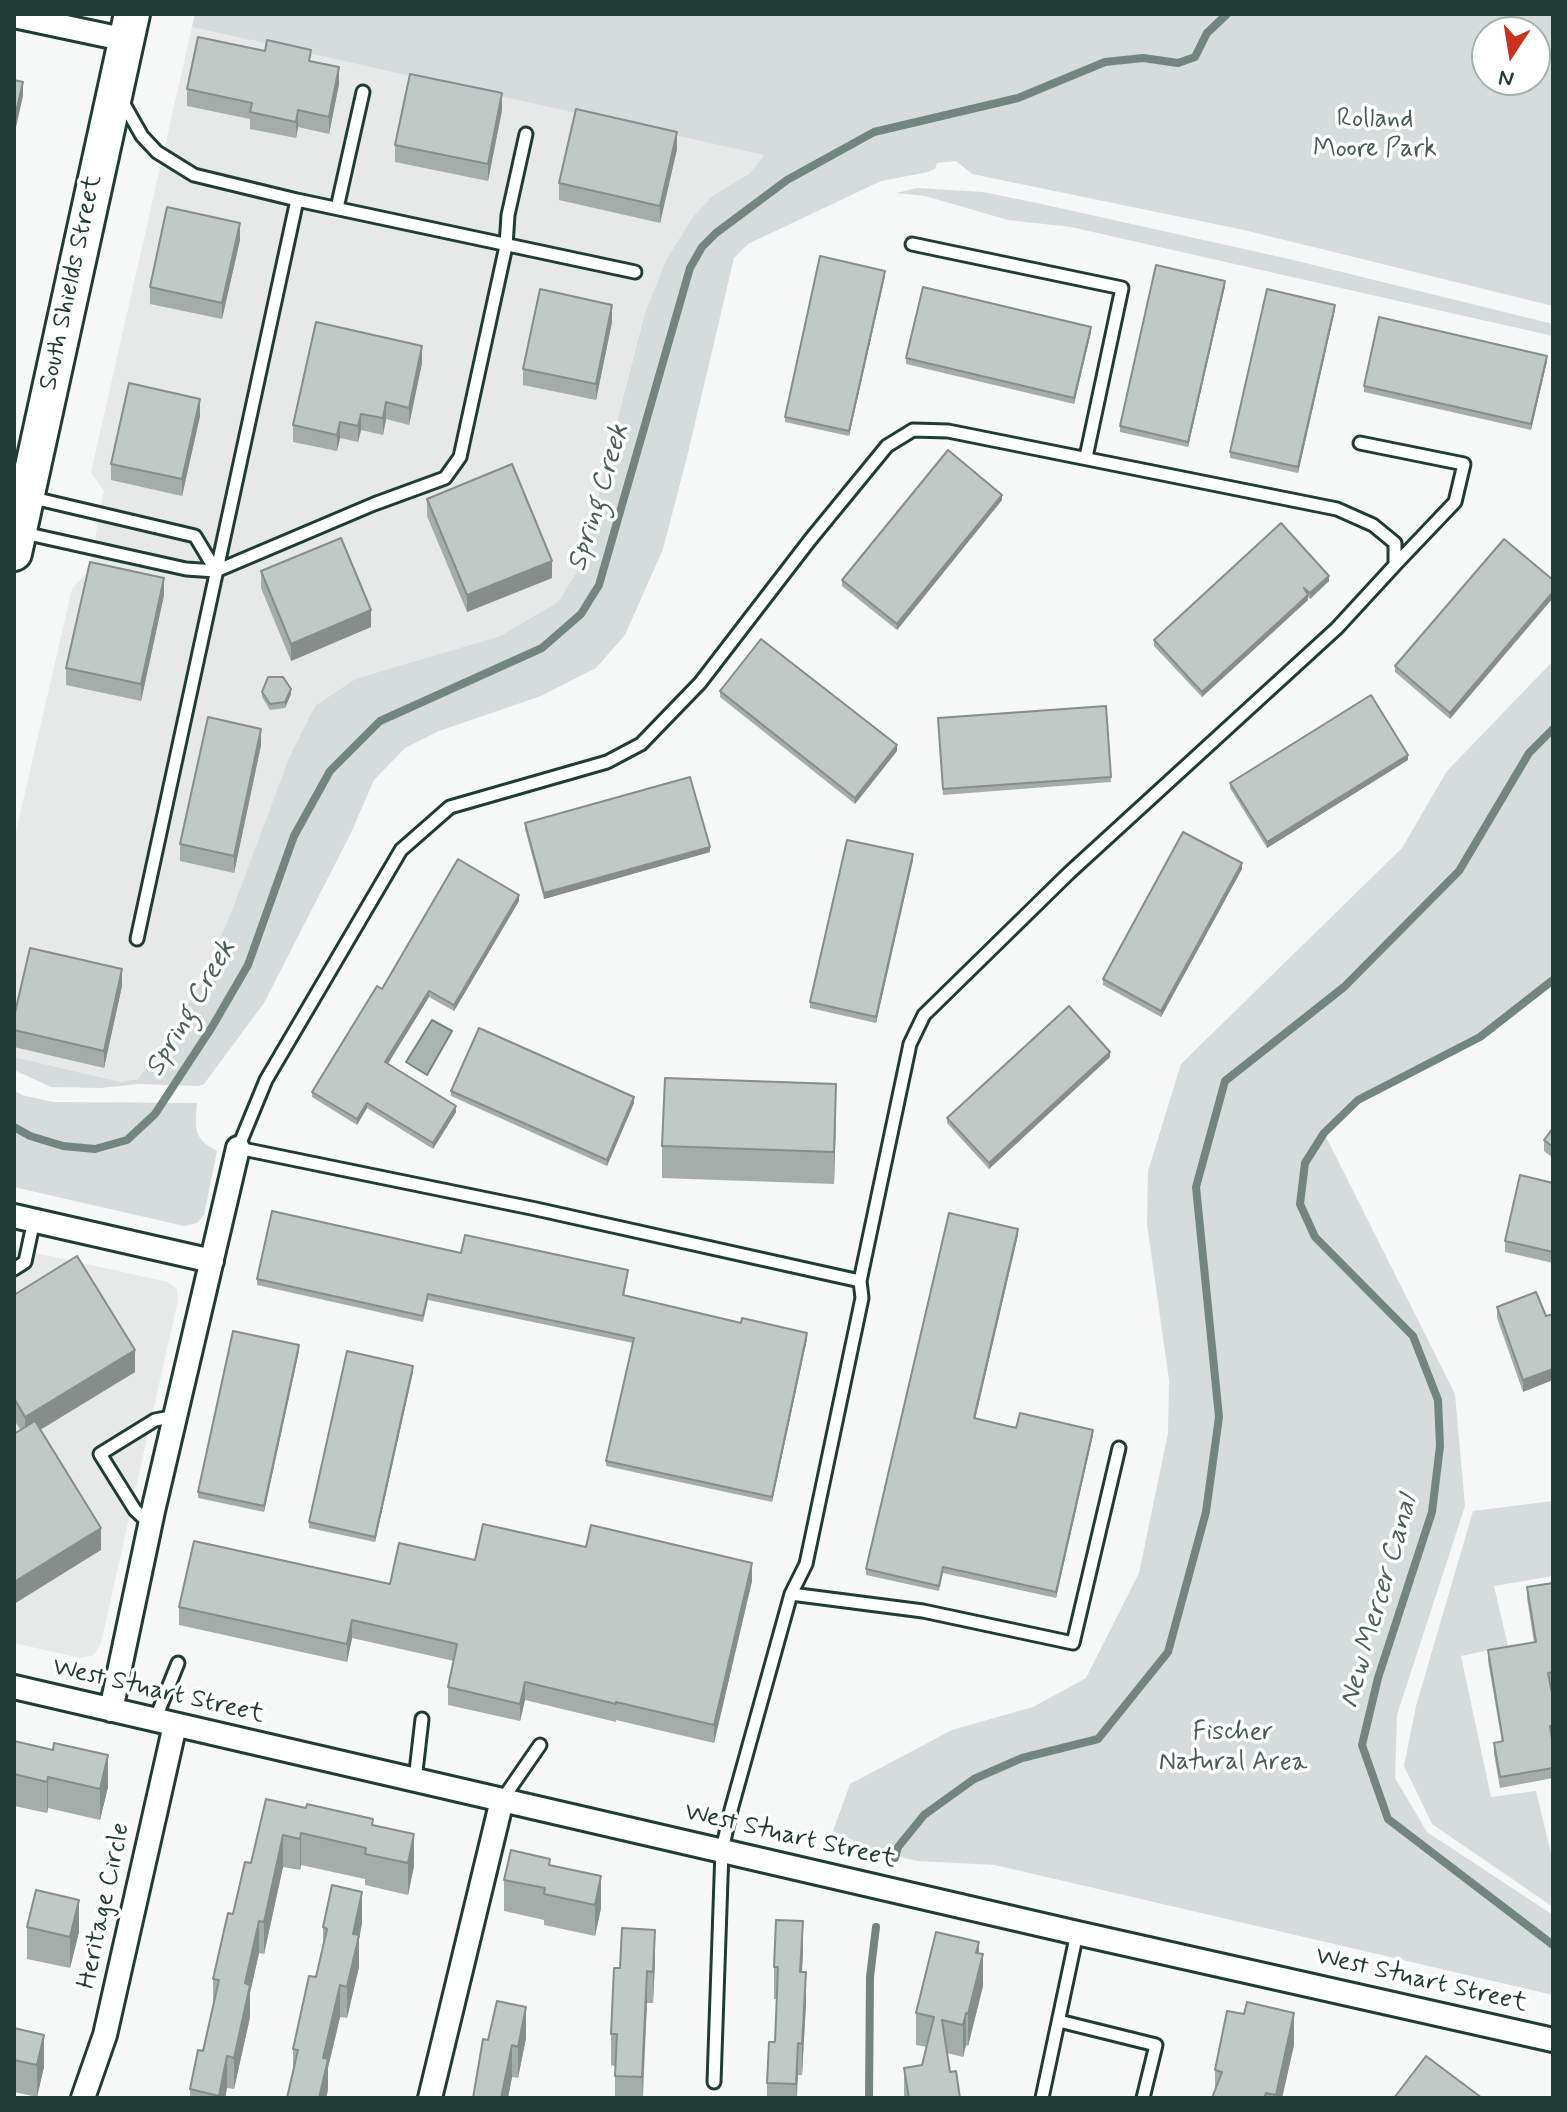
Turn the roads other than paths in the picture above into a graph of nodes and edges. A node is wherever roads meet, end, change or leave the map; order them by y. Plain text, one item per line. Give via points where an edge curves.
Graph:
1 (14, 16) edge
2 (129, 27) edge
3 (115, 88) junction
4 (363, 92) dead end
5 (526, 134) dead end
6 (297, 200) junction
7 (337, 208) junction
8 (912, 244) dead end
9 (506, 246) junction
10 (635, 272) dead end
11 (1360, 443) dead end
12 (1086, 457) junction
13 (20, 494) edge
14 (16, 539) edge
15 (1395, 565) junction
16 (216, 571) junction
17 (137, 939) dead end
18 (238, 1148) junction
19 (24, 1218) edge
20 (212, 1261) junction
21 (14, 1269) edge
22 (860, 1281) junction
23 (176, 1416) junction
24 (1119, 1448) dead end
25 (151, 1524) junction
26 (791, 1594) junction
27 (178, 1663) dead end
28 (14, 1687) edge
29 (111, 1710) junction
30 (422, 1719) dead end
31 (165, 1722) junction
32 (540, 1745) dead end
33 (415, 1780) junction
34 (502, 1800) junction
35 (722, 1850) junction
36 (1077, 1933) junction
37 (1059, 2021) junction
38 (1553, 2040) edge
39 (714, 2082) dead end
40 (83, 2098) edge
41 (430, 2098) edge
42 (1042, 2098) edge
43 (1143, 2098) edge

1 - 2 street
2 - 3 main road, South Shields Street
3 - 6 lane via 142,136 194,175
3 - 13 main road, South Shields Street
4 - 7 lane
5 - 9 lane
6 - 7 lane
6 - 16 lane
7 - 9 lane
8 - 12 lane via 1122,288
9 - 10 lane
9 - 16 lane via 460,457 445,478
11 - 15 lane via 1464,464 1455,502
12 - 15 lane via 1337,509 1373,525 1395,543
12 - 18 lane via 948,431 913,430 887,446 700,683 641,744 607,762 450,807 401,850 266,1080
13 - 14 main road, South Shields Street
13 - 16 lane via 195,536
14 - 16 lane
15 - 22 lane via 1337,628 1069,873 924,1015 910,1044
16 - 17 lane
18 - 20 street
18 - 22 lane
19 - 20 street
19 - 21 lane via 25,1262
20 - 23 street
22 - 26 lane via 862,1298 806,1564
23 - 25 street
23 - 25 lane via 155,1420 100,1454 135,1510
24 - 26 lane via 1073,1643 923,1611
25 - 29 street
26 - 35 lane
27 - 31 lane
28 - 29 street, West Stuart Street
29 - 31 street, West Stuart Street
30 - 33 lane
31 - 33 street, West Stuart Street
31 - 40 street, Heritage Circle via 105,2035
32 - 34 lane
33 - 34 street, West Stuart Street
34 - 35 street, West Stuart Street
34 - 41 street
35 - 36 street, West Stuart Street
35 - 39 lane
36 - 37 lane
36 - 38 street, West Stuart Street
37 - 42 lane
37 - 43 lane via 1156,2045

